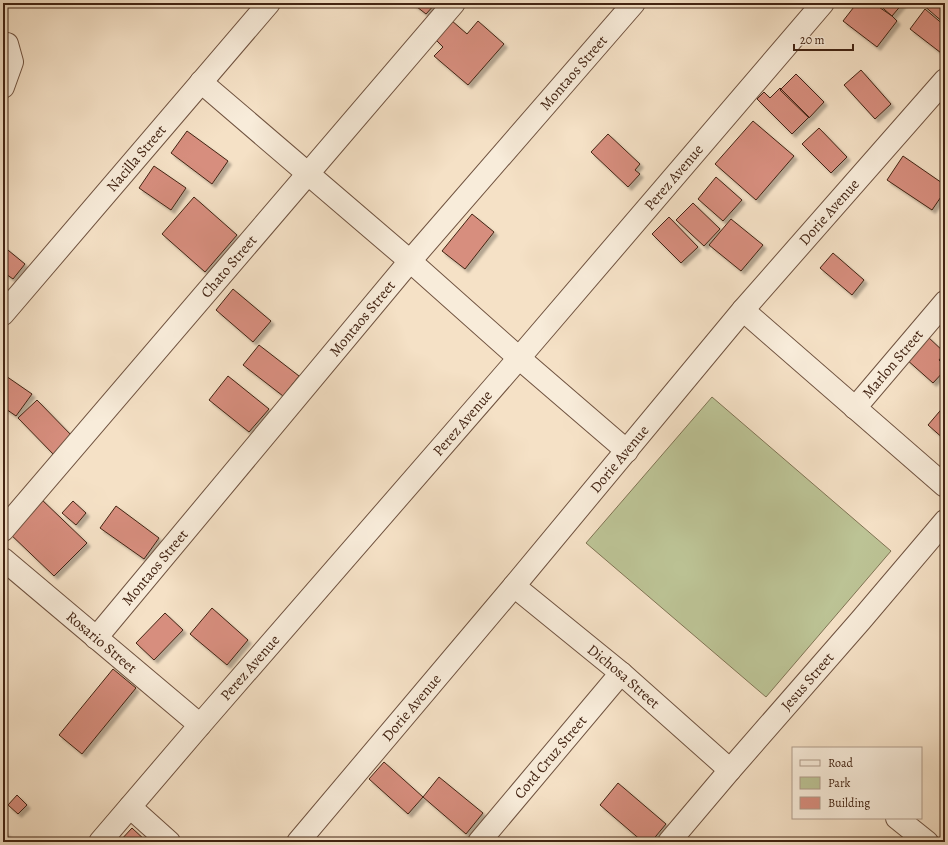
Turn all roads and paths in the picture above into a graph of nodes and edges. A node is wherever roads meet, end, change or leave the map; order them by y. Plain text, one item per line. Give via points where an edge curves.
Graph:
1 (268, 3) edge
2 (454, 3) edge
3 (634, 3) edge
4 (823, 3) edge
5 (7, 44) dead end
6 (945, 80) edge
7 (201, 82) junction
8 (3, 87) edge
9 (308, 173) junction
10 (410, 261) junction
11 (945, 302) edge
12 (743, 310) junction
13 (3, 314) edge
14 (519, 358) junction
15 (855, 408) junction
16 (627, 451) junction
17 (945, 486) edge
18 (945, 521) edge
19 (3, 530) edge
20 (3, 559) edge
21 (514, 586) junction
22 (96, 638) junction
23 (621, 673) junction
24 (200, 725) junction
25 (730, 770) junction
26 (130, 807) junction
27 (898, 819) edge
28 (100, 842) edge
29 (169, 842) edge
30 (298, 842) edge
31 (479, 842) edge
32 (669, 842) edge
33 (927, 842) edge

1 - 7 street, Nacilla Street
2 - 9 street, Chato Street
3 - 10 street, Montaos Street
4 - 14 street, Perez Avenue
5 - 8 street via 12,62
6 - 12 street, Dorie Avenue
7 - 9 street
7 - 13 street, Nacilla Street
9 - 10 street
9 - 19 street, Chato Street
10 - 14 street
10 - 22 street, Montaos Street
11 - 15 street, Marlon Street
12 - 15 street
12 - 16 street, Dorie Avenue
14 - 16 street
14 - 24 street, Perez Avenue
15 - 17 street
16 - 21 street, Dorie Avenue
18 - 25 street, Jesus Street
20 - 22 street, Rosario Street
21 - 23 street, Dichosa Street
21 - 30 street, Dorie Avenue
22 - 24 street, Rosario Street
23 - 25 street, Dichosa Street
23 - 31 street, Cord Cruz Street
24 - 26 street, Perez Avenue
25 - 32 street, Jesus Street
26 - 28 street, Perez Avenue
26 - 29 street
27 - 33 street

